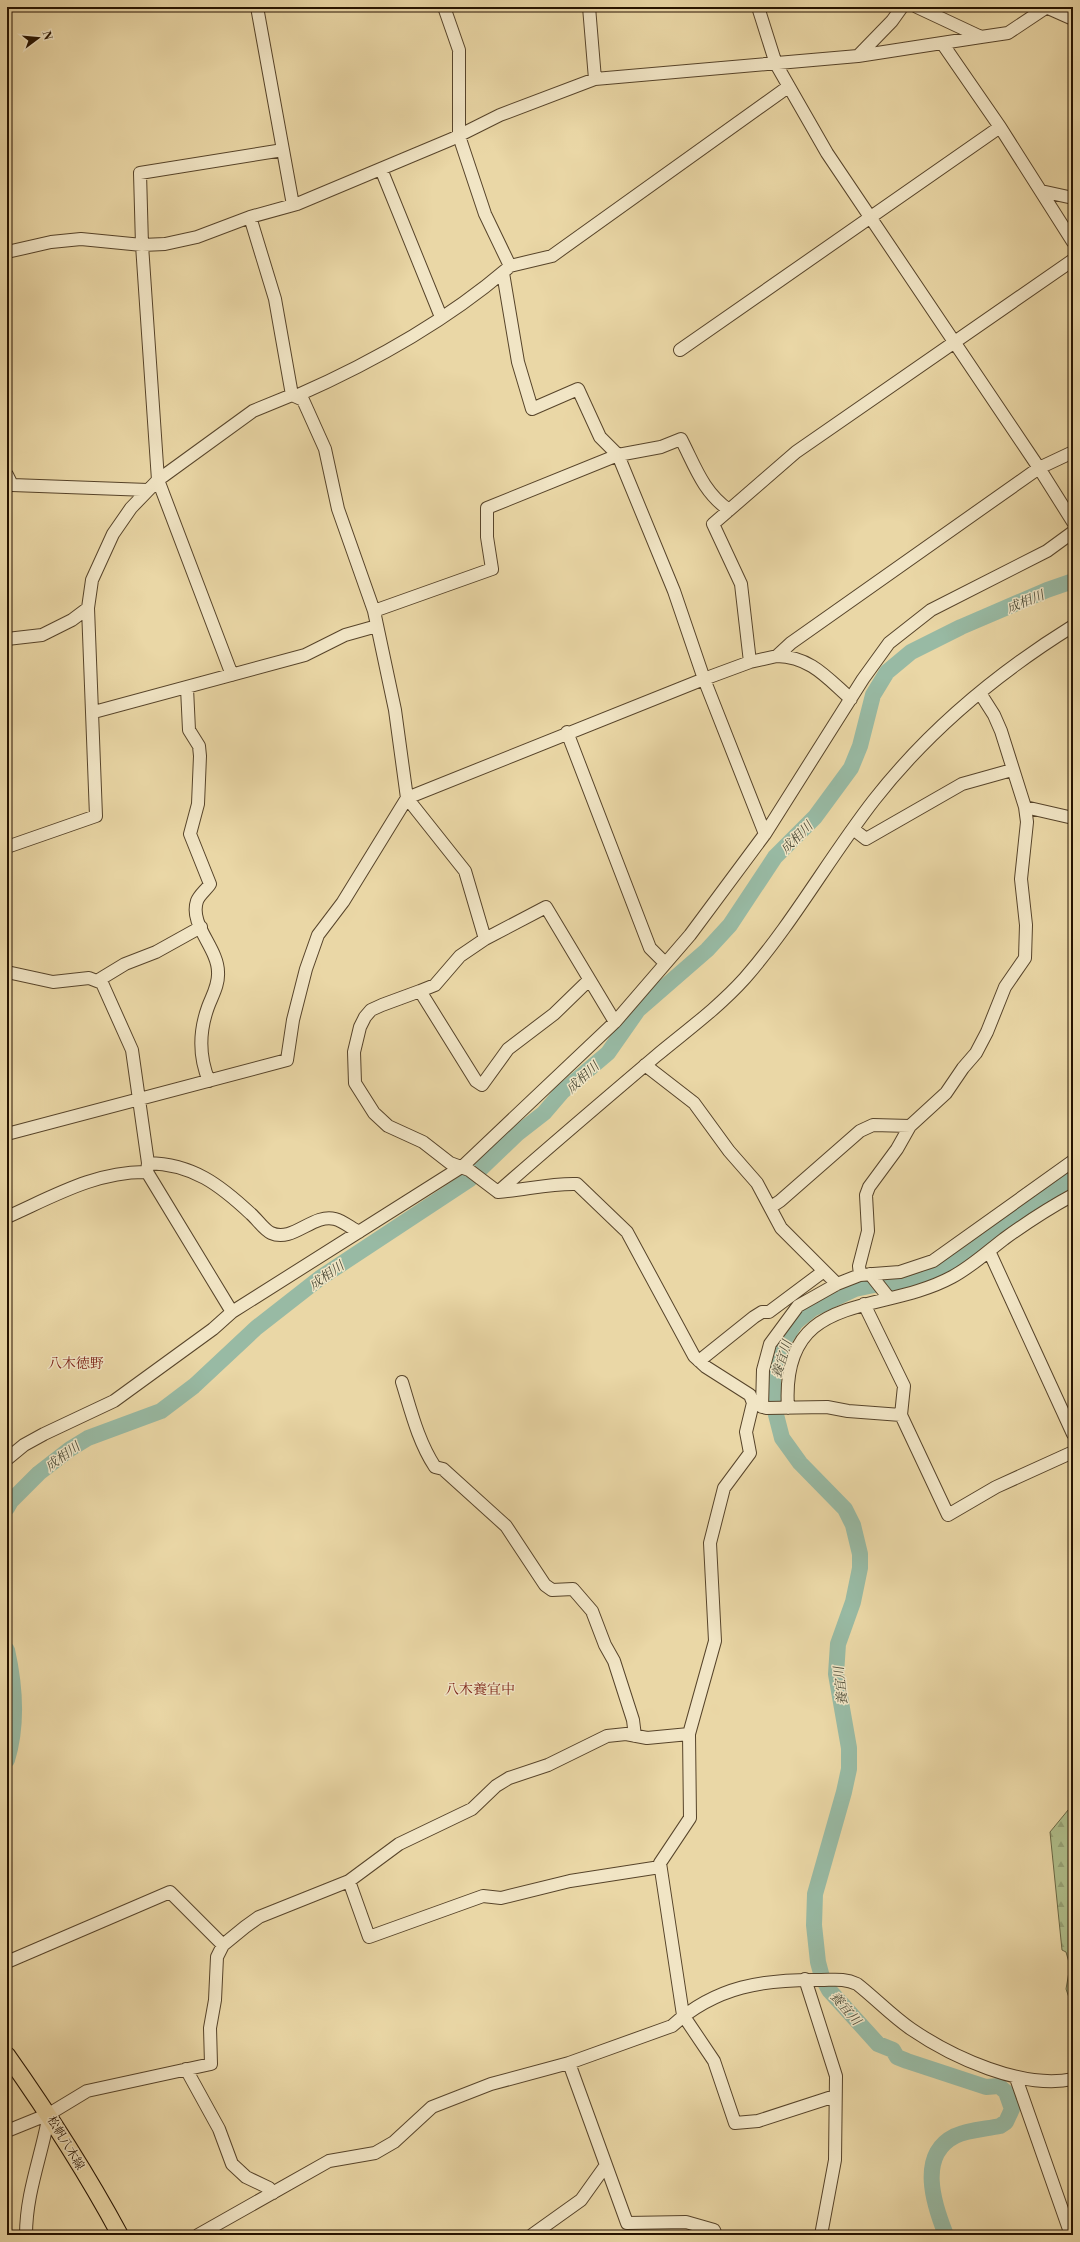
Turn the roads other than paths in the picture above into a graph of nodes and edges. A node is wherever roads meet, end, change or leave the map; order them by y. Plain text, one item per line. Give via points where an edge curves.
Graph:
1 (257, 7) edge
2 (444, 7) edge
3 (589, 7) edge
4 (758, 7) edge
5 (902, 7) edge
6 (917, 7) edge
7 (1046, 7) edge
8 (1073, 19) edge
9 (981, 37) junction
10 (942, 43) junction
11 (858, 56) junction
12 (776, 64) junction
13 (595, 79) junction
14 (788, 87) junction
15 (1000, 127) junction
16 (459, 136) junction
17 (283, 150) junction
18 (381, 169) junction
19 (1041, 191) junction
20 (1073, 198) edge
21 (293, 205) junction
22 (250, 217) junction
23 (870, 217) junction
24 (1073, 242) edge
25 (142, 245) junction
26 (7, 252) edge
27 (1073, 260) edge
28 (506, 269) junction
29 (441, 317) junction
30 (954, 342) junction
31 (680, 350) dead end
32 (294, 395) junction
33 (1073, 452) edge
34 (618, 455) junction
35 (1039, 468) junction
36 (8, 472) edge
37 (158, 480) junction
38 (148, 490) junction
39 (729, 510) junction
40 (1073, 522) edge
41 (1073, 532) edge
42 (88, 608) junction
43 (374, 611) junction
44 (377, 626) junction
45 (1073, 626) edge
46 (7, 639) edge
47 (777, 656) junction
48 (750, 662) junction
49 (232, 675) junction
50 (704, 679) junction
51 (187, 688) junction
52 (980, 693) junction
53 (850, 699) junction
54 (94, 712) junction
55 (567, 732) junction
56 (1012, 770) junction
57 (407, 798) junction
58 (1025, 808) junction
59 (1073, 818) edge
60 (853, 829) junction
61 (765, 834) junction
62 (7, 847) edge
63 (201, 927) junction
64 (485, 939) junction
65 (666, 963) junction
66 (7, 972) edge
67 (589, 980) junction
68 (97, 981) junction
69 (420, 991) junction
70 (615, 1022) junction
71 (645, 1065) junction
72 (209, 1081) junction
73 (139, 1100) junction
74 (910, 1126) junction
75 (7, 1134) edge
76 (1073, 1161) edge
77 (147, 1167) junction
78 (466, 1168) junction
79 (494, 1189) junction
80 (1073, 1195) edge
81 (771, 1207) junction
82 (7, 1217) edge
83 (359, 1232) junction
84 (989, 1251) junction
85 (824, 1271) junction
86 (868, 1276) junction
87 (837, 1284) junction
88 (889, 1298) junction
89 (864, 1304) junction
90 (232, 1312) junction
91 (699, 1361) junction
92 (402, 1382) dead end
93 (760, 1406) junction
94 (788, 1408) junction
95 (900, 1415) junction
96 (1073, 1434) edge
97 (1073, 1452) edge
98 (7, 1459) edge
99 (689, 1734) junction
100 (635, 1736) junction
101 (660, 1867) junction
102 (349, 1881) junction
103 (223, 1945) junction
104 (7, 1962) edge
105 (805, 1979) junction
106 (684, 2015) junction
107 (7, 2055) edge
108 (569, 2063) junction
109 (186, 2069) junction
110 (1016, 2078) junction
111 (1073, 2079) edge
112 (836, 2096) junction
113 (48, 2114) junction
114 (7, 2131) edge
115 (606, 2165) junction
116 (273, 2193) junction
117 (26, 2235) edge
118 (120, 2235) edge
119 (198, 2235) edge
120 (532, 2235) edge
121 (716, 2235) edge
122 (821, 2235) edge
123 (1071, 2235) edge

1 - 17 street
2 - 16 street via 459,50
3 - 13 street
4 - 12 street
5 - 11 street
6 - 9 street
7 - 8 street
7 - 9 street via 1008,33
9 - 10 street
10 - 11 street
10 - 15 street
11 - 12 street
12 - 13 street
12 - 14 street
13 - 16 street via 510,110
14 - 23 street via 827,153
14 - 28 street via 552,256
15 - 19 street
15 - 23 street
16 - 18 street
16 - 28 street via 484,214
17 - 21 street
17 - 25 street via 140,173
18 - 21 street
18 - 29 street
19 - 20 street
19 - 24 street
21 - 22 street
22 - 25 street via 197,237 165,244
22 - 32 street via 275,299
23 - 30 street
23 - 31 street
25 - 26 street via 81,239 51,242
25 - 37 street
27 - 30 street
28 - 29 street
28 - 34 street via 518,362 532,409 578,389 600,437
29 - 32 street via 372,361
30 - 35 street
30 - 39 street via 796,452
32 - 37 street via 253,411
32 - 43 street via 303,400 325,449 338,509
33 - 35 street
34 - 39 street via 660,447 681,439 705,488 719,504
34 - 43 street via 487,508 487,538 492,569
34 - 50 street via 674,591
35 - 40 street
35 - 47 street via 791,643
36 - 38 street via 12,485
37 - 38 street
37 - 49 street
38 - 42 street via 131,508 113,534 92,580
39 - 48 street via 713,524 741,584
41 - 53 street via 1047,551 931,610 889,643
42 - 46 street via 72,620 42,635
42 - 54 street
43 - 44 street
44 - 49 street via 345,635 305,655
44 - 57 street via 395,710
45 - 52 street
47 - 48 street
47 - 53 street via 803,660 822,673
48 - 50 street
49 - 51 street
50 - 55 street
50 - 61 street
51 - 54 street
51 - 63 street via 189,730 199,746 200,756 198,804 190,834 210,884 198,900 196,910
52 - 56 street via 994,715
52 - 60 street via 946,722 900,770
53 - 61 street
54 - 62 street via 96,816
55 - 57 street
55 - 65 street via 650,948
56 - 58 street
56 - 60 street via 962,784 866,839
57 - 64 street via 465,871
57 - 72 street via 344,902 318,935 293,1020 287,1060
58 - 59 street
58 - 74 street via 1027,822 1021,879 1026,925 1025,958 1005,987 976,1053 946,1093
60 - 71 street via 807,896 744,979 716,1007
61 - 65 street
63 - 68 street via 156,952 124,964
63 - 72 street via 216,958 218,972 202,1036 202,1060
64 - 67 street via 546,907
64 - 69 street via 460,956 435,985
65 - 70 street
66 - 68 street via 53,982 89,978
67 - 69 street via 554,1014 508,1049 482,1085 476,1081
67 - 70 street
68 - 73 street via 102,983 132,1050
69 - 78 street via 371,1010 365,1017 354,1052 355,1083 374,1113 388,1126 423,1142 450,1163
70 - 78 street
71 - 79 street
71 - 81 street via 694,1103 729,1151 757,1183
72 - 73 street
73 - 75 street
73 - 77 street
74 - 81 street via 873,1125 860,1131
74 - 86 street via 868,1187 866,1194 868,1231 859,1266
76 - 86 street via 933,1261 900,1272
77 - 82 street via 83,1183
77 - 83 street via 174,1164 196,1172 220,1187 271,1233 286,1235 325,1218 334,1219
77 - 90 street
78 - 79 street
78 - 83 street
79 - 91 street via 523,1190 563,1183 578,1184 627,1232
80 - 84 street via 1049,1208
81 - 85 street via 772,1215 781,1228
83 - 90 street
84 - 88 street via 935,1286
84 - 96 street
85 - 87 street
85 - 91 street via 769,1312 762,1312 754,1317
86 - 87 street
86 - 88 street
87 - 93 street via 798,1306 776,1333 770,1344 763,1370
88 - 89 street
89 - 94 street via 840,1311 817,1324 806,1334 792,1363 788,1380
89 - 95 street via 904,1386
90 - 98 street via 213,1329 114,1401 44,1434 24,1445
91 - 93 street via 750,1395
92 - 100 street via 427,1455 435,1467 443,1469 506,1526 545,1585 552,1590 573,1588 592,1611 614,1661 633,1720
93 - 94 street
93 - 99 street via 746,1432 750,1453 724,1488 710,1543 715,1641
94 - 95 street via 827,1407
95 - 97 street via 948,1515 996,1487
99 - 100 street via 647,1738
99 - 101 street via 690,1818 660,1863
100 - 102 street via 607,1736 548,1765 510,1778 496,1786 472,1809 399,1844
101 - 102 street via 570,1881 502,1898 483,1896 369,1937
101 - 106 street
102 - 103 street via 259,1917
103 - 104 street via 170,1892
103 - 109 street via 218,1957 210,2028 211,2064
105 - 106 street via 771,1981 740,1987 709,1999
105 - 110 street via 848,1980 857,1984 911,2029 995,2071
105 - 112 street via 836,2076
106 - 108 street via 672,2026
106 - 112 street via 714,2061 736,2123 758,2121
107 - 113 main road, 松帆八木線
108 - 115 street
108 - 116 street via 491,2084 432,2107 394,2142 375,2153 329,2161
109 - 113 street via 87,2091
109 - 116 street via 219,2129 232,2164 246,2177 269,2188
110 - 111 street via 1056,2083
110 - 123 street
112 - 122 street via 835,2160
113 - 114 street
113 - 117 street via 30,2186
113 - 118 main road, 松帆八木線
115 - 120 street via 581,2200
115 - 121 street via 627,2223 686,2222 714,2230
116 - 119 street

